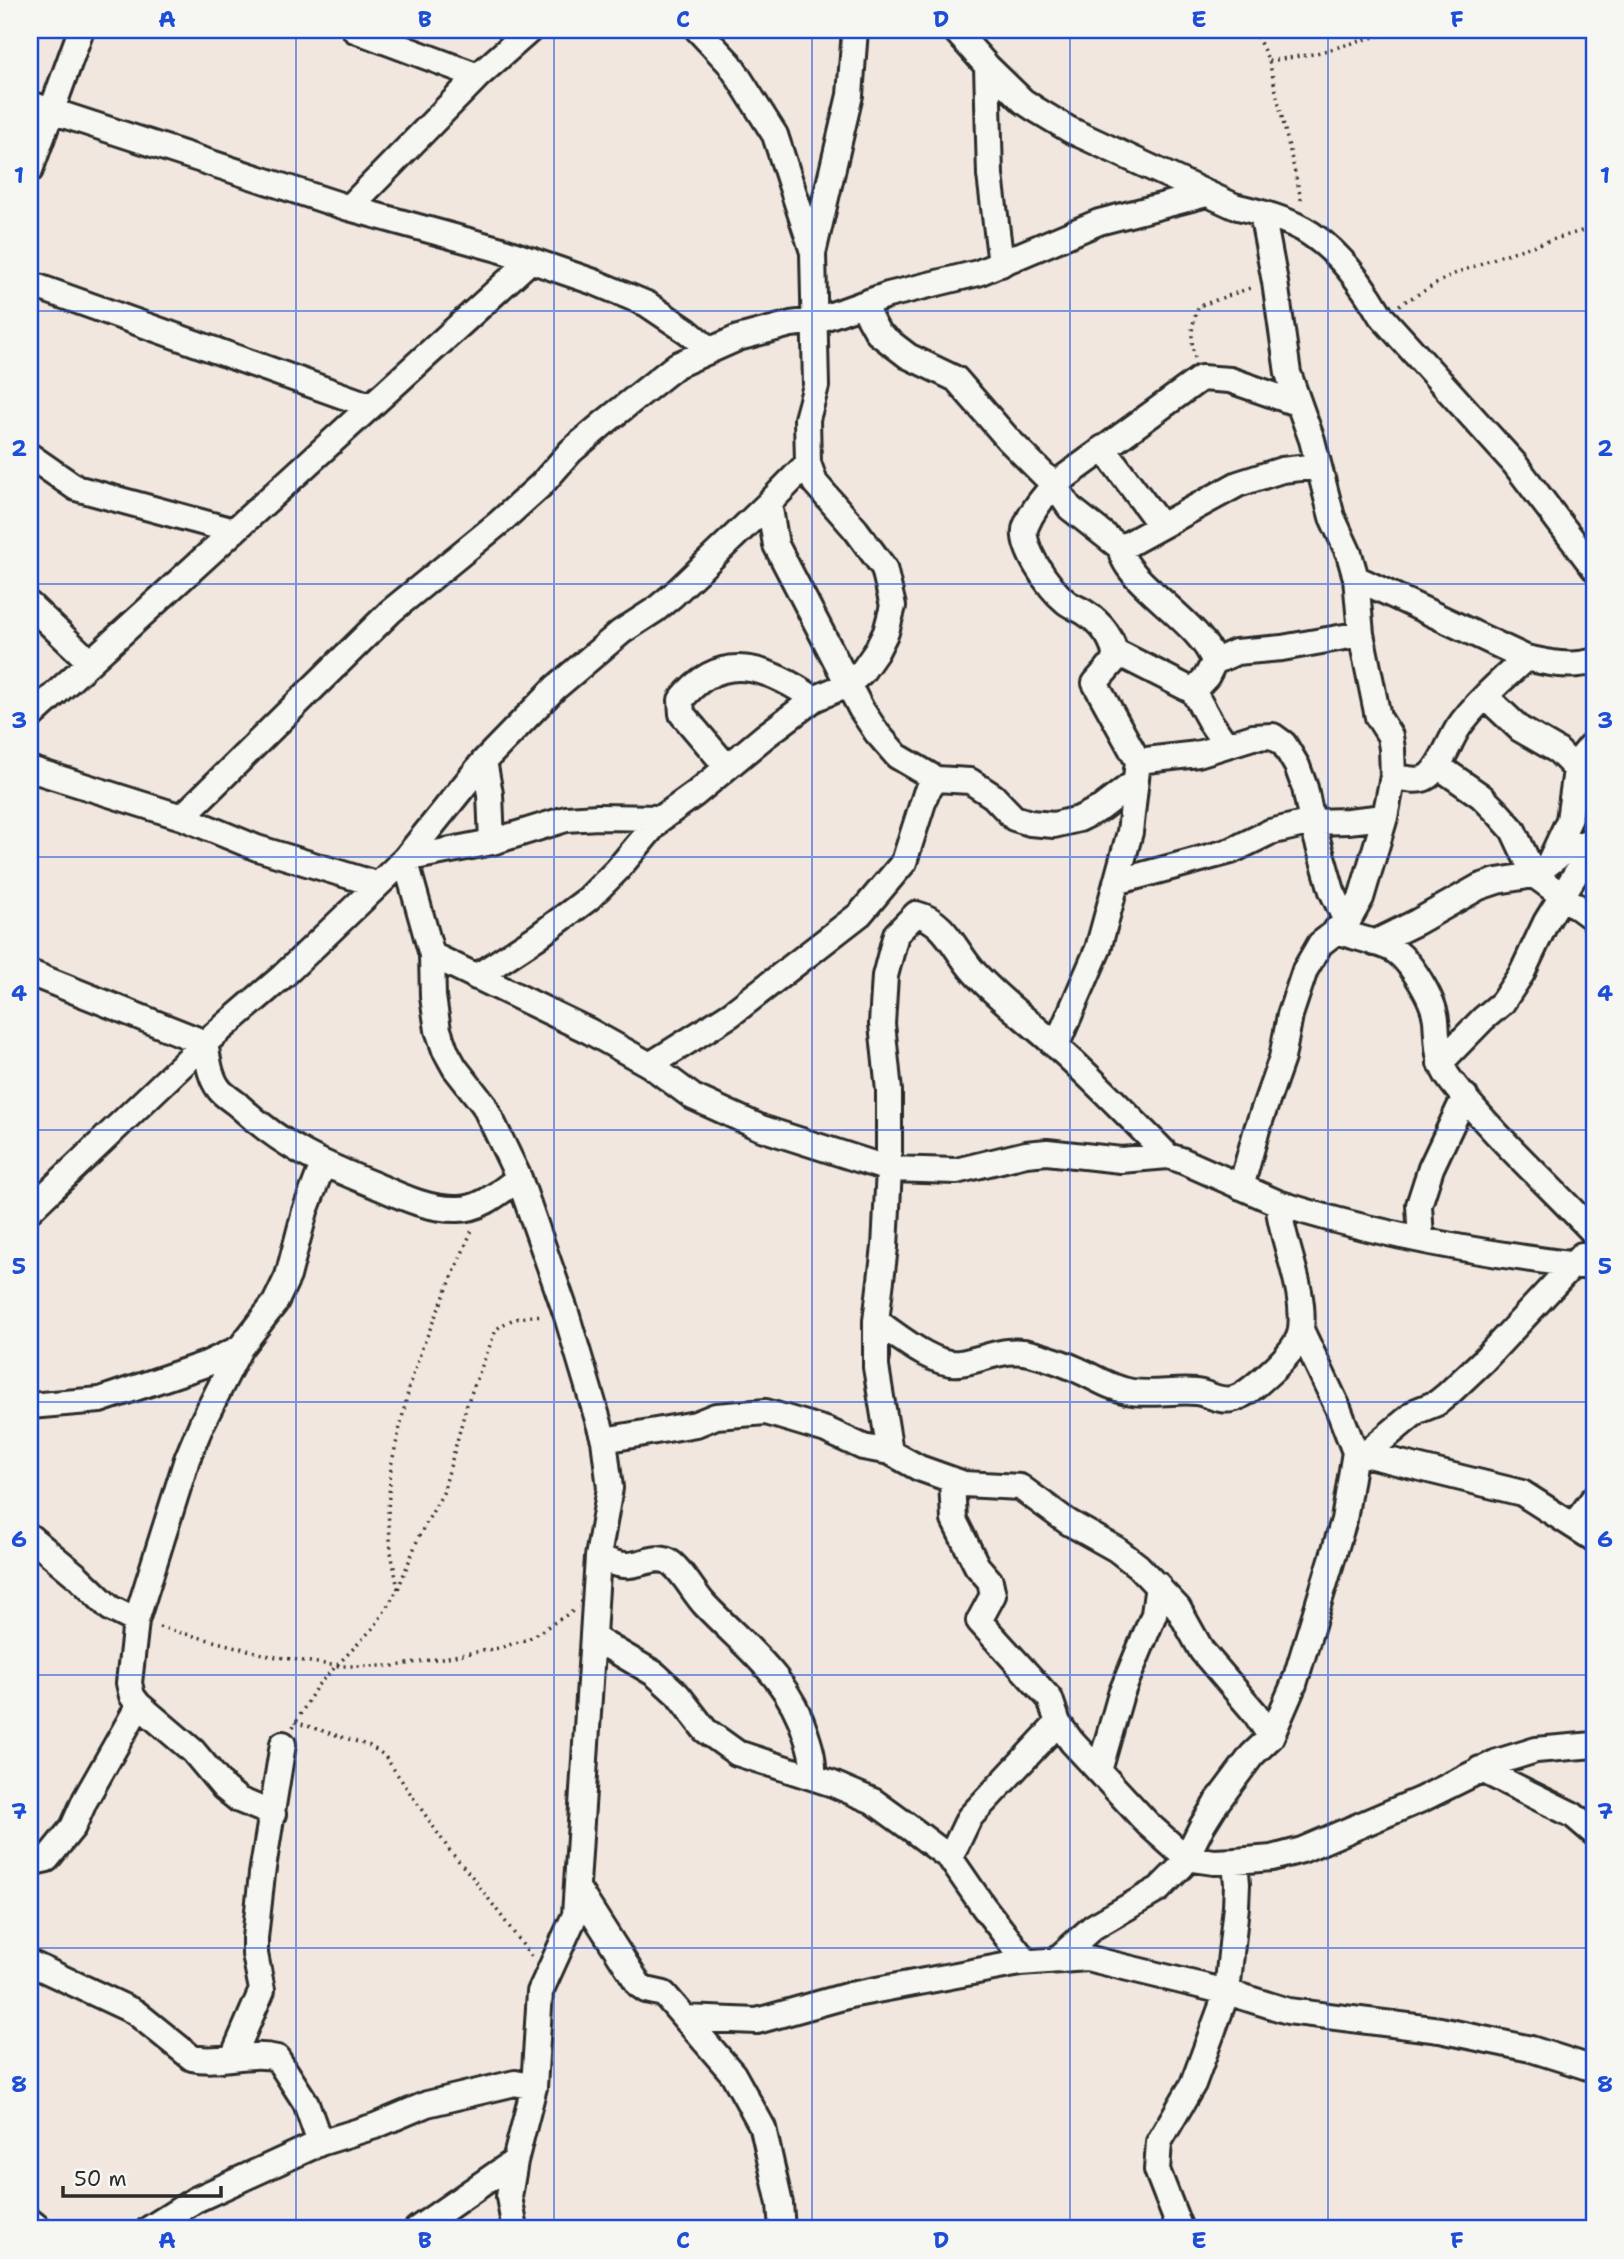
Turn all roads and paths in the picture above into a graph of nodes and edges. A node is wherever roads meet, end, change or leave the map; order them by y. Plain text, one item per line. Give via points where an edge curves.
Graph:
1 (81, 30) edge
2 (355, 30) edge
3 (530, 30) edge
4 (698, 30) edge
5 (855, 30) edge
6 (955, 30) edge
7 (1254, 30) edge
8 (1400, 30) edge
9 (1269, 61) junction
10 (988, 66) junction
11 (478, 76) junction
12 (40, 108) edge
13 (30, 170) edge
14 (1207, 194) junction
15 (349, 208) junction
16 (1262, 213) junction
17 (1594, 227) edge
18 (1309, 233) junction
19 (813, 253) junction
20 (531, 260) junction
21 (1001, 264) junction
22 (1275, 282) junction
23 (30, 284) edge
24 (862, 304) junction
25 (1381, 316) junction
26 (815, 321) junction
27 (710, 351) junction
28 (1201, 378) junction
29 (1299, 404) junction
30 (371, 406) junction
31 (1103, 449) junction
32 (30, 456) edge
33 (808, 463) junction
34 (1318, 466) junction
35 (1054, 485) junction
36 (769, 503) junction
37 (1161, 526) junction
38 (234, 531) junction
39 (1121, 548) junction
40 (1594, 568) edge
41 (1356, 578) junction
42 (30, 605) edge
43 (1361, 634) junction
44 (1116, 652) junction
45 (1526, 657) junction
46 (1594, 661) edge
47 (90, 662) junction
48 (1214, 662) junction
49 (849, 684) junction
50 (1193, 691) junction
51 (1486, 697) junction
52 (814, 699) junction
53 (30, 717) edge
54 (1594, 742) edge
55 (1226, 745) junction
56 (484, 761) junction
57 (1438, 766) junction
58 (727, 767) junction
59 (30, 769) edge
60 (1576, 769) junction
61 (1137, 772) junction
62 (1393, 776) junction
63 (936, 779) junction
64 (182, 817) junction
65 (1385, 817) junction
66 (662, 818) junction
67 (1311, 822) junction
68 (1594, 840) edge
69 (492, 842) junction
70 (1594, 852) edge
71 (405, 859) junction
72 (1541, 870) junction
73 (1116, 882) junction
74 (376, 884) junction
75 (1563, 898) junction
76 (1594, 919) edge
77 (1342, 926) junction
78 (1374, 943) junction
79 (432, 955) junction
80 (30, 973) edge
81 (476, 977) junction
82 (205, 1043) junction
83 (1056, 1046) junction
84 (1440, 1063) junction
85 (650, 1065) junction
86 (1465, 1096) junction
87 (1168, 1156) junction
88 (323, 1164) junction
89 (889, 1169) junction
90 (519, 1178) junction
91 (1241, 1187) junction
92 (1278, 1203) junction
93 (481, 1205) junction
94 (30, 1210) edge
95 (1594, 1233) edge
96 (1422, 1239) junction
97 (1594, 1242) edge
98 (1584, 1265) edge
99 (566, 1312) junction
100 (876, 1321) junction
101 (1301, 1330) junction
102 (240, 1348) junction
103 (30, 1405) edge
104 (604, 1440) junction
105 (890, 1452) junction
106 (1360, 1453) junction
107 (953, 1480) junction
108 (1594, 1498) edge
109 (1574, 1525) junction
110 (30, 1536) edge
111 (1594, 1539) edge
112 (598, 1557) junction
113 (1158, 1585) junction
114 (398, 1589) junction
115 (597, 1596) junction
116 (136, 1621) junction
117 (594, 1639) junction
118 (338, 1666) junction
119 (139, 1705) junction
120 (295, 1722) junction
121 (1058, 1723) junction
122 (1271, 1737) junction
123 (283, 1744) joint
124 (1594, 1745) edge
125 (1480, 1769) junction
126 (1099, 1771) junction
127 (813, 1777) junction
128 (273, 1814) junction
129 (1594, 1833) edge
130 (30, 1855) edge
131 (950, 1858) junction
132 (1186, 1858) junction
133 (1235, 1861) junction
134 (577, 1888) junction
135 (1056, 1960) junction
136 (1026, 1962) junction
137 (30, 1963) edge
138 (1227, 1992) junction
139 (540, 1993) junction
140 (685, 2018) junction
141 (233, 2057) junction
142 (1594, 2069) edge
143 (534, 2087) junction
144 (320, 2143) junction
145 (515, 2161) junction
146 (30, 2221) edge
147 (40, 2229) edge
148 (149, 2229) edge
149 (417, 2229) edge
150 (514, 2229) edge
151 (782, 2229) edge
152 (1180, 2229) edge

1 - 12 street
2 - 11 street
3 - 11 street
4 - 19 street via 730,65 775,135
5 - 19 street via 850,95
6 - 10 street
7 - 9 path
8 - 9 path
9 - 18 path
10 - 14 street via 1023,101 1070,130
10 - 21 street via 990,175
11 - 15 street
12 - 13 street
12 - 15 street
14 - 16 street
14 - 21 street via 1099,222
15 - 20 street
16 - 18 street
16 - 22 street
17 - 25 path via 1452,275
18 - 25 street via 1338,257
19 - 26 street
20 - 27 street via 646,304
20 - 30 street
21 - 24 street
22 - 28 path via 1199,306 1190,333
22 - 29 street via 1288,373
23 - 30 street
24 - 26 street
24 - 35 street via 878,332 908,356 956,379
25 - 40 street via 1514,463
26 - 27 street via 738,338
26 - 33 street via 816,386 807,419
27 - 64 street via 677,365 571,452 500,522 391,611
28 - 29 street via 1230,380
28 - 31 street
29 - 34 street
30 - 38 street
31 - 35 street
31 - 37 street
32 - 38 street via 76,488
33 - 36 street
33 - 49 street via 815,483 884,568 893,606 876,652
34 - 37 street via 1282,470 1238,484
34 - 41 street
35 - 39 street via 1070,508
35 - 44 street via 1024,528 1029,552 1055,591 1102,626
36 - 49 street via 776,545
36 - 56 street via 672,596 555,688
37 - 39 street
38 - 47 street
39 - 48 street via 1131,570 1182,619
41 - 43 street
41 - 45 street
42 - 47 street
43 - 48 street via 1236,652
43 - 62 street via 1378,717 1390,736
44 - 50 street
44 - 61 street via 1113,664 1095,683
45 - 46 street via 1548,663
45 - 51 street
47 - 53 street
48 - 50 street
49 - 52 street
49 - 63 street via 872,725 897,756
50 - 55 street
51 - 57 street via 1460,725
51 - 60 street via 1520,729 1558,751
52 - 58 street
52 - 58 street via 775,675 734,666 692,686 681,700 682,714
54 - 60 street
55 - 61 street
55 - 67 street via 1273,736 1284,744 1297,766
56 - 69 street
56 - 71 street
57 - 62 street via 1424,778
57 - 72 street via 1497,812
58 - 66 street
59 - 64 street
60 - 72 street via 1569,820
61 - 63 street via 1101,808 1054,825 1014,818 970,781
61 - 73 street via 1130,832
62 - 65 street
63 - 85 street via 926,793 904,862 860,914 732,1014
64 - 74 street via 257,848
65 - 67 street
65 - 77 street via 1366,885
66 - 69 street via 566,819
66 - 81 street via 587,899
67 - 73 street via 1270,832 1231,851
67 - 77 street
68 - 72 street via 1570,848
69 - 71 street
70 - 75 street
71 - 74 street
71 - 79 street
72 - 75 street
72 - 78 street via 1479,887
73 - 83 street via 1098,948
74 - 82 street via 283,976
75 - 76 street
75 - 84 street via 1502,1003
77 - 78 street
77 - 91 street via 1320,944 1305,970
78 - 84 street via 1403,959 1431,999
79 - 81 street
79 - 90 street via 433,997 445,1050 484,1105
80 - 82 street
81 - 85 street
82 - 88 street via 221,1091 262,1128
82 - 94 street
83 - 87 street
83 - 89 street via 974,972 950,936 916,914 896,934 885,976 881,1024 890,1091
84 - 86 street
85 - 89 street via 693,1097 761,1128
86 - 95 street
86 - 96 street via 1419,1205
87 - 89 street via 1121,1160 1047,1152 956,1171
87 - 91 street
88 - 93 street via 437,1207
88 - 102 street via 288,1276 275,1303
89 - 100 street
90 - 93 street
90 - 99 street
91 - 92 street
92 - 96 street
92 - 101 street via 1296,1275
93 - 114 path via 422,1348 391,1466 388,1510
96 - 98 street via 1479,1252
97 - 98 street
98 - 106 street via 1448,1394
99 - 104 street
99 - 114 path via 514,1318 496,1330 467,1404 443,1493
100 - 101 street via 928,1356 958,1363 1019,1350 1133,1392 1197,1392 1232,1399 1246,1393 1281,1362
100 - 105 street via 876,1367
101 - 106 street
102 - 103 street via 100,1400
102 - 116 street via 187,1459
104 - 105 street via 696,1424 716,1416 766,1412 863,1447
104 - 112 street via 610,1488
105 - 107 street
106 - 109 street via 1522,1493
106 - 122 street via 1294,1684
107 - 113 street via 1020,1488 1116,1549
107 - 121 street via 954,1520 976,1566 990,1581 993,1595 979,1621 1050,1699
108 - 109 street
109 - 111 street
110 - 116 street via 110,1608
112 - 115 street
112 - 127 street via 627,1566 658,1559 672,1563 695,1594 783,1686 798,1710 814,1760
113 - 122 street via 1178,1608 1202,1651
113 - 126 street via 1154,1614 1121,1694
114 - 118 path via 375,1626
115 - 117 street
115 - 118 path via 528,1639 499,1648 396,1666
116 - 118 path via 271,1656
116 - 119 street via 129,1683
117 - 127 street via 655,1674 705,1730 737,1752
117 - 134 street
118 - 120 path via 317,1686
119 - 128 street via 193,1751 239,1801
119 - 130 street via 73,1827 47,1859 38,1861
120 - 123 path
120 - 139 path via 370,1746 384,1755 533,1960
121 - 126 street
121 - 131 street via 969,1818
122 - 132 street via 1217,1802
123 - 128 street
124 - 125 street via 1536,1750
125 - 129 street via 1573,1815
125 - 133 street via 1302,1850
126 - 132 street
127 - 131 street via 873,1801
128 - 141 street via 255,1954 262,1990
131 - 136 street
132 - 133 street
132 - 135 street via 1159,1889 1093,1927
133 - 138 street via 1236,1906
134 - 139 street via 575,1915
134 - 140 street via 639,1985 664,1994
135 - 136 street
135 - 138 street via 1087,1958
136 - 140 street via 849,1995 757,2021
137 - 141 street via 135,2012 192,2058
138 - 142 street via 1288,2011 1440,2030 1518,2046
138 - 152 street via 1193,2084 1159,2142 1157,2170
139 - 143 street
140 - 151 street via 733,2074 763,2128
141 - 144 street via 262,2054 277,2058 306,2103
143 - 144 street via 515,2083 427,2104
143 - 145 street
144 - 148 street via 195,2200
145 - 149 street
145 - 150 street via 509,2197
146 - 147 street

